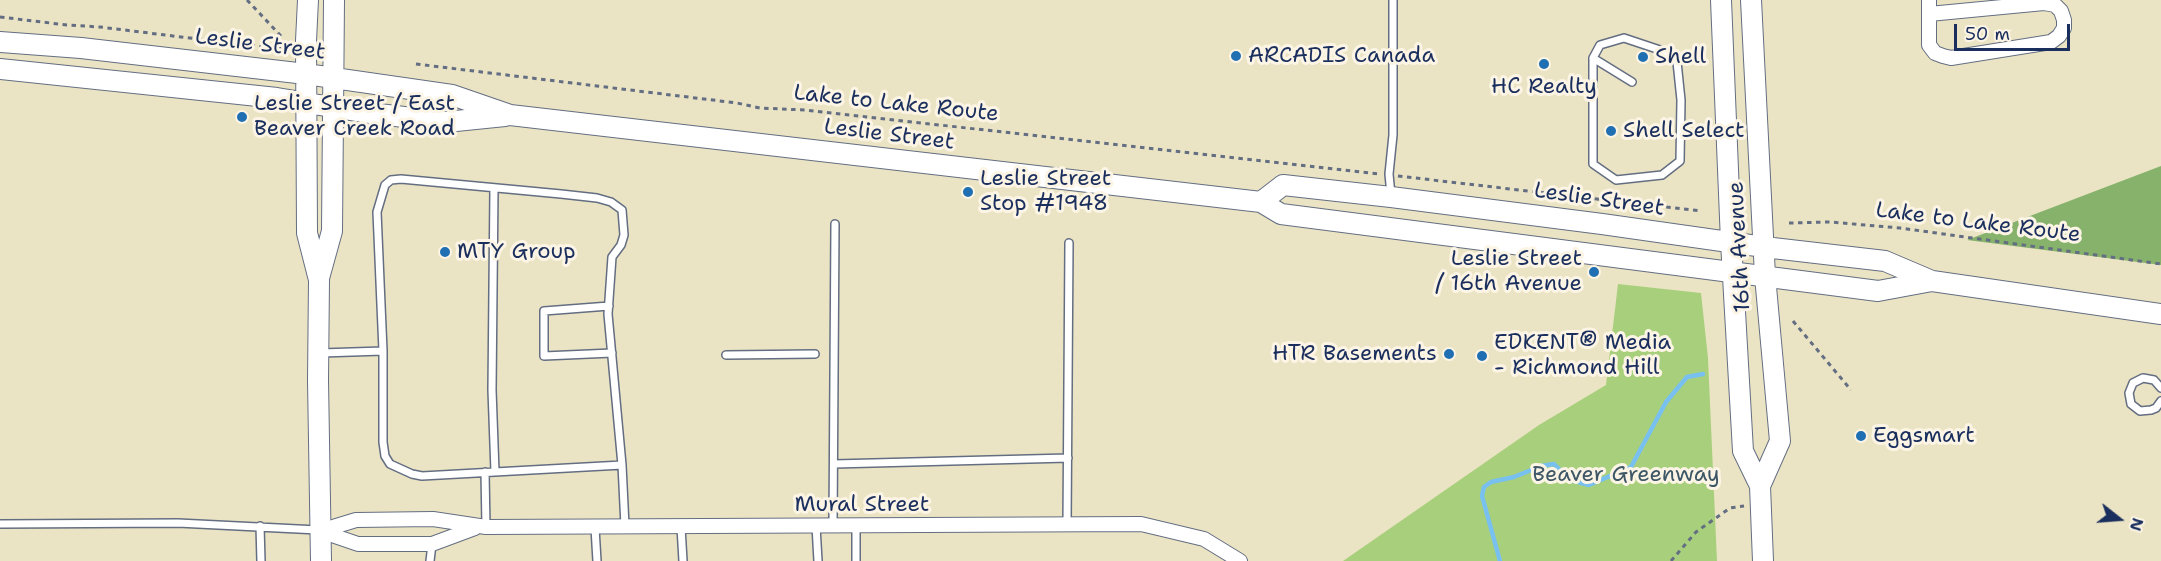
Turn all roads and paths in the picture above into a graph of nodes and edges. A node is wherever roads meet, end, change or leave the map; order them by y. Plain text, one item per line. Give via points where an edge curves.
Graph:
1 (247, 0) edge
2 (308, 0) edge
3 (334, 0) edge
4 (1393, 0) edge
5 (1720, 0) edge
6 (1751, 0) edge
7 (1929, 0) edge
8 (1929, 14) junction
9 (0, 17) edge
10 (291, 39) dead end
11 (0, 42) edge
12 (283, 45) junction
13 (1593, 58) junction
14 (416, 64) dead end
15 (0, 69) edge
16 (306, 74) junction
17 (333, 78) junction
18 (1632, 82) dead end
19 (306, 103) junction
20 (333, 107) junction
21 (510, 115) junction
22 (1374, 173) dead end
23 (1401, 176) dead end
24 (494, 188) junction
25 (1391, 197) junction
26 (1261, 202) junction
27 (1701, 212) dead end
28 (1789, 223) dead end
29 (835, 224) dead end
30 (1731, 242) junction
31 (1069, 243) dead end
32 (1764, 247) junction
33 (2161, 264) edge
34 (1733, 272) junction
35 (1765, 276) junction
36 (319, 280) junction
37 (1932, 281) junction
38 (609, 306) junction
39 (2161, 314) edge
40 (1793, 321) dead end
41 (382, 351) junction
42 (318, 353) junction
43 (612, 353) junction
44 (815, 354) dead end
45 (726, 355) dead end
46 (2160, 385) edge
47 (1851, 390) dead end
48 (2161, 401) edge
49 (1068, 458) junction
50 (834, 464) junction
51 (622, 465) junction
52 (485, 472) junction
53 (495, 472) junction
54 (1761, 495) junction
55 (0, 524) edge
56 (1067, 525) junction
57 (260, 526) junction
58 (816, 526) junction
59 (833, 526) junction
60 (856, 526) junction
61 (481, 527) junction
62 (681, 527) junction
63 (595, 528) junction
64 (626, 528) junction
65 (320, 531) junction
66 (432, 544) junction
67 (261, 561) edge
68 (321, 561) edge
69 (430, 561) edge
70 (597, 561) edge
71 (683, 561) edge
72 (818, 561) edge
73 (856, 561) edge
74 (1240, 561) edge
75 (1671, 561) edge
76 (1763, 561) edge

1 - 12 path via 281,36
2 - 16 main road
3 - 17 main road
4 - 25 lane
5 - 30 main road, 16th Avenue
6 - 32 main road, 16th Avenue
7 - 8 street
8 - 8 street via 1929,45 1935,53 1951,58 2051,42 2064,28 2061,11 2044,3
9 - 12 path via 279,49
10 - 12 path
11 - 16 main road, Leslie Street
13 - 13 lane via 1593,164 1616,180 1662,175 1680,161 1677,62 1669,53 1624,38 1600,45
13 - 18 lane
14 - 22 path, Lake to Lake Route via 760,108
15 - 19 main road, Leslie Street
16 - 17 main road, Leslie Street
16 - 19 main road
17 - 20 main road
17 - 21 main road, Leslie Street via 452,95
19 - 20 main road, Leslie Street
19 - 36 main road via 307,233
20 - 21 main road, Leslie Street via 446,122
20 - 36 main road via 332,231
21 - 26 main road, Leslie Street
23 - 27 path
24 - 38 lane via 597,198 622,210 624,235 612,257
24 - 41 lane via 401,179 385,185 377,212
24 - 53 lane
25 - 26 main road, Leslie Street via 1283,185
25 - 30 main road, Leslie Street
26 - 34 main road, Leslie Street via 1281,214
28 - 33 path, Lake to Lake Route via 1900,228
29 - 50 lane
30 - 32 main road, Leslie Street
30 - 34 main road, 16th Avenue
31 - 49 lane
32 - 35 main road, 16th Avenue
32 - 37 main road, Leslie Street via 1885,261
34 - 35 main road, Leslie Street
34 - 54 main road, 16th Avenue via 1743,451
35 - 37 main road, Leslie Street via 1878,291
35 - 54 main road, 16th Avenue via 1780,441
36 - 42 main road
37 - 39 main road, Leslie Street
38 - 43 lane
38 - 43 lane via 544,311 544,356
40 - 47 path
41 - 42 lane
41 - 52 lane via 383,442 390,464 417,476
42 - 65 main road
43 - 51 lane
44 - 45 lane
46 - 48 lane via 2149,378 2138,380 2130,388 2129,399 2135,408 2146,411 2156,408
49 - 50 lane
49 - 56 lane
50 - 59 lane
51 - 53 lane
51 - 64 lane
52 - 53 lane
52 - 61 lane
54 - 75 path via 1730,508 1696,532
54 - 76 main road, 16th Avenue
55 - 57 lane
56 - 60 street, Mural Street
56 - 74 street, Mural Street via 1142,524 1204,539
57 - 65 lane
57 - 67 lane
58 - 59 street, Mural Street
58 - 62 street, Mural Street
58 - 72 lane
59 - 60 street, Mural Street
60 - 73 lane
61 - 63 street, Mural Street
61 - 65 street, Mural Street via 433,519 356,520
61 - 66 street, Mural Street
62 - 64 street, Mural Street
62 - 71 lane
63 - 64 street, Mural Street
63 - 70 lane
65 - 66 street, Mural Street via 357,544
65 - 68 main road
66 - 69 lane

